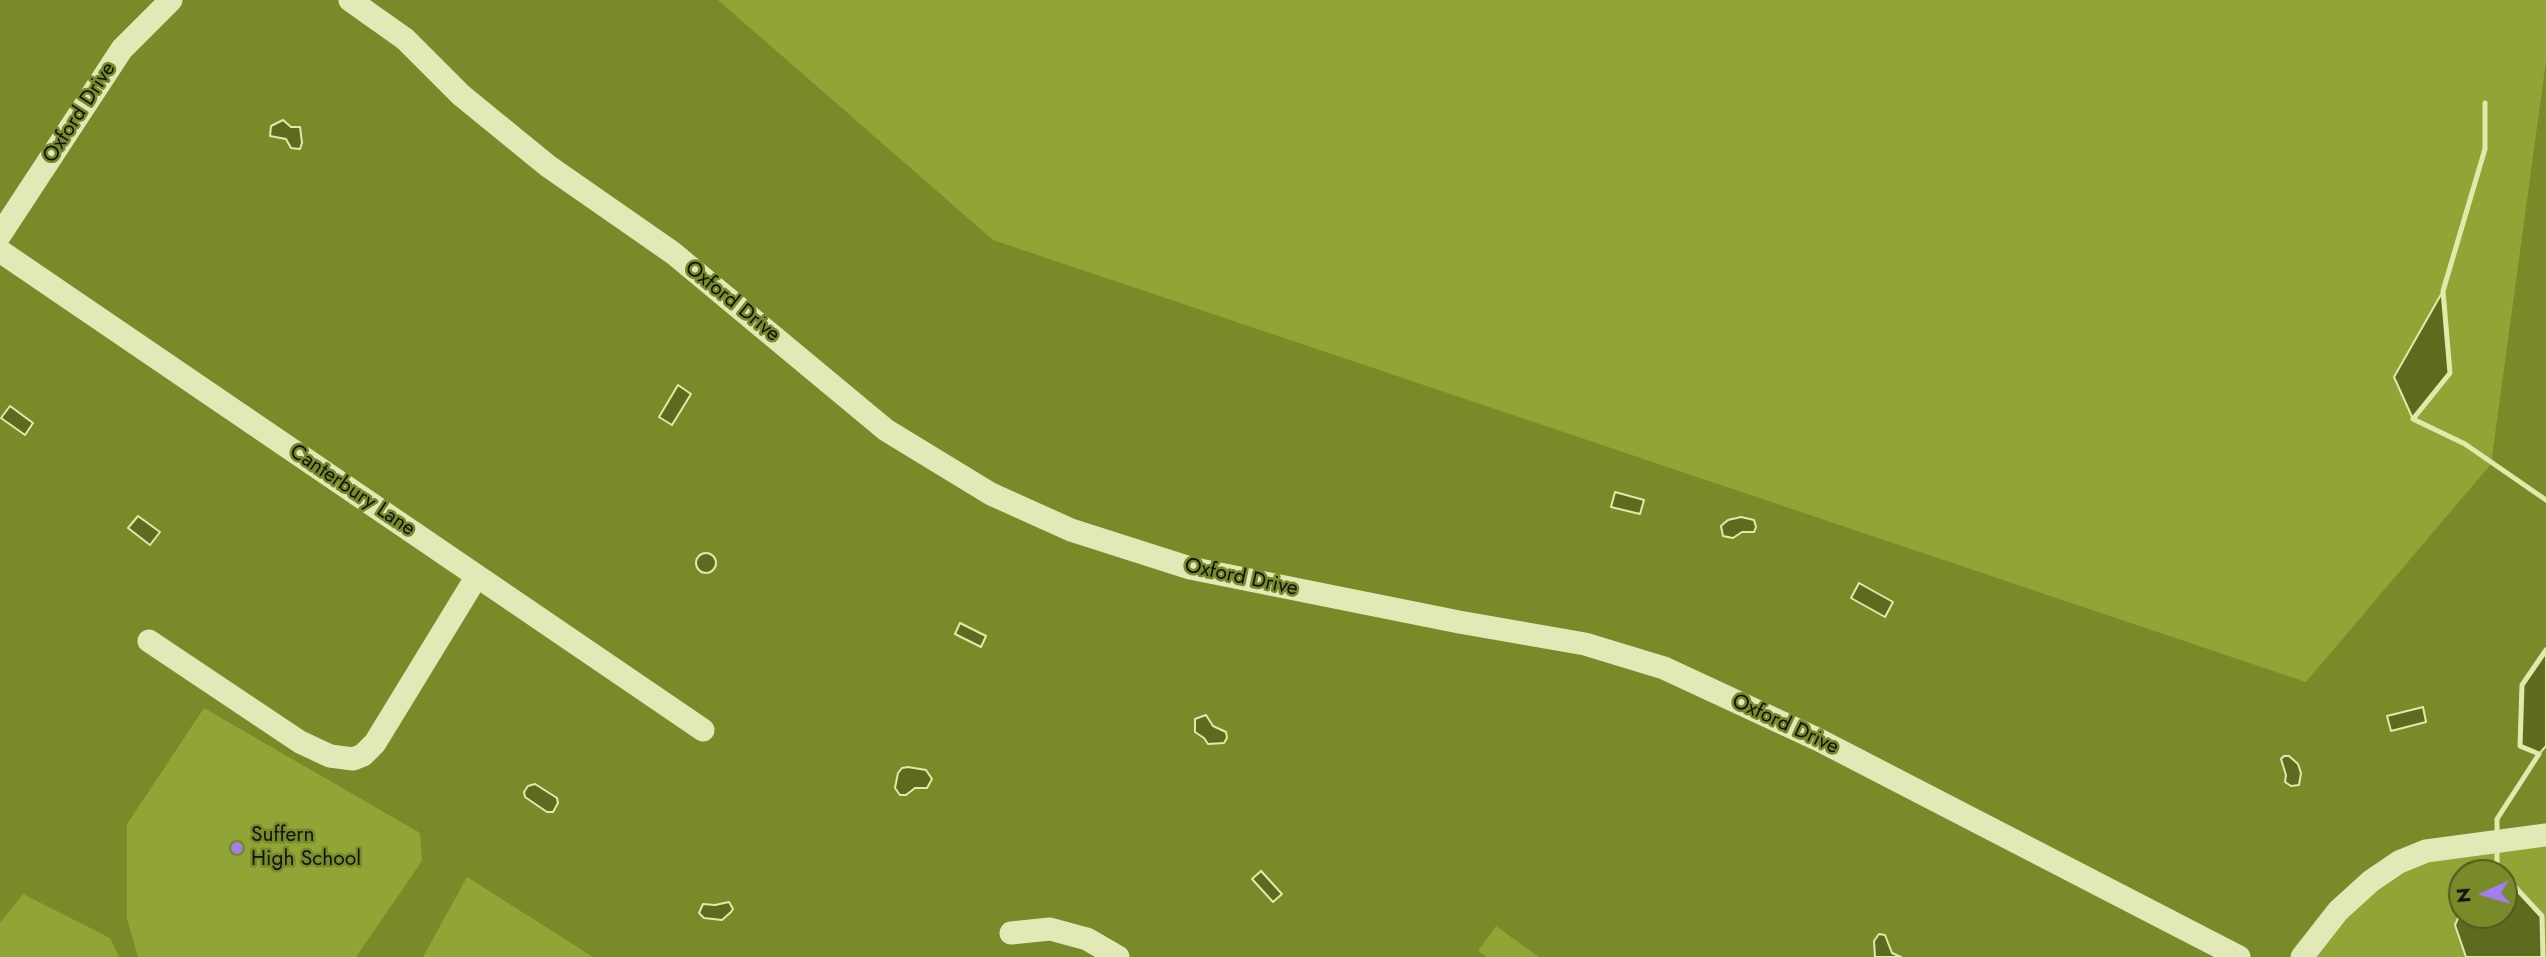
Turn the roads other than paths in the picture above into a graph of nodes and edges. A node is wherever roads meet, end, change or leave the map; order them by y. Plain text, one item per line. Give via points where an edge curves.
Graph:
1 (171, 0) edge
2 (350, 0) edge
3 (0, 235) edge
4 (0, 251) edge
5 (477, 576) junction
6 (149, 641) dead end
7 (703, 730) dead end
8 (2546, 835) edge
9 (1011, 933) dead end
10 (1118, 957) edge
11 (2239, 957) edge
12 (2302, 957) edge

1 - 3 street, Oxford Drive via 122,49
2 - 11 street, Oxford Drive via 405,39 461,95 548,166 673,253 886,430 991,494 1071,530 1190,568 1585,644 1664,668 1819,740
4 - 5 street, Canterbury Lane
5 - 6 street via 375,743 353,759 330,756 300,742
5 - 7 street, Canterbury Lane
8 - 12 street via 2426,851 2399,862 2338,911
9 - 10 street via 1050,929 1087,939

